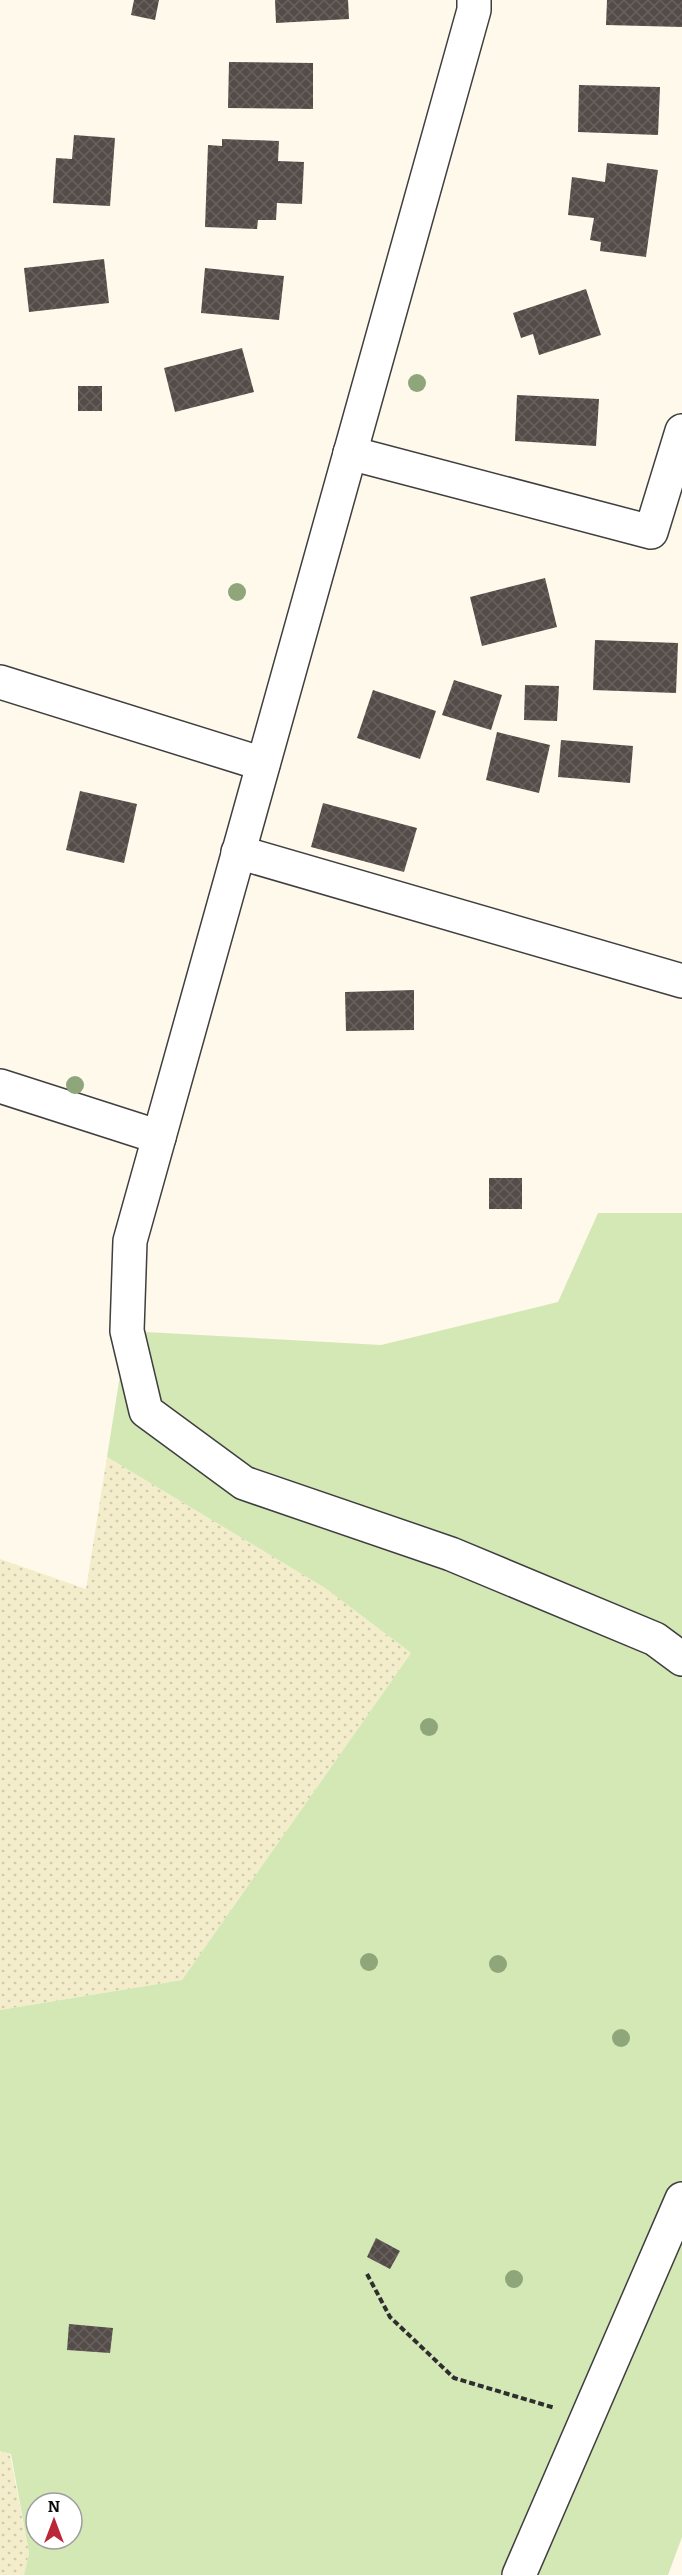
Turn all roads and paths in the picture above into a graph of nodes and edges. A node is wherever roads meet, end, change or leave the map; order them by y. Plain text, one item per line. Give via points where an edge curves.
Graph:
1 (474, 0) edge
2 (682, 431) edge
3 (350, 453) junction
4 (0, 682) edge
5 (263, 764) junction
6 (238, 852) junction
7 (682, 981) edge
8 (0, 1086) edge
9 (159, 1137) junction
10 (682, 1659) edge
11 (682, 2199) edge
12 (367, 2274) dead end
13 (587, 2418) junction
14 (519, 2575) edge

1 - 3 street
2 - 3 street via 651,532
3 - 5 street
4 - 5 street
5 - 6 street
6 - 7 street
6 - 9 street
8 - 9 street
9 - 10 street via 130,1241 127,1331 146,1411 244,1483 451,1554 655,1639
11 - 13 street
12 - 13 path via 390,2317 454,2378
13 - 14 street

